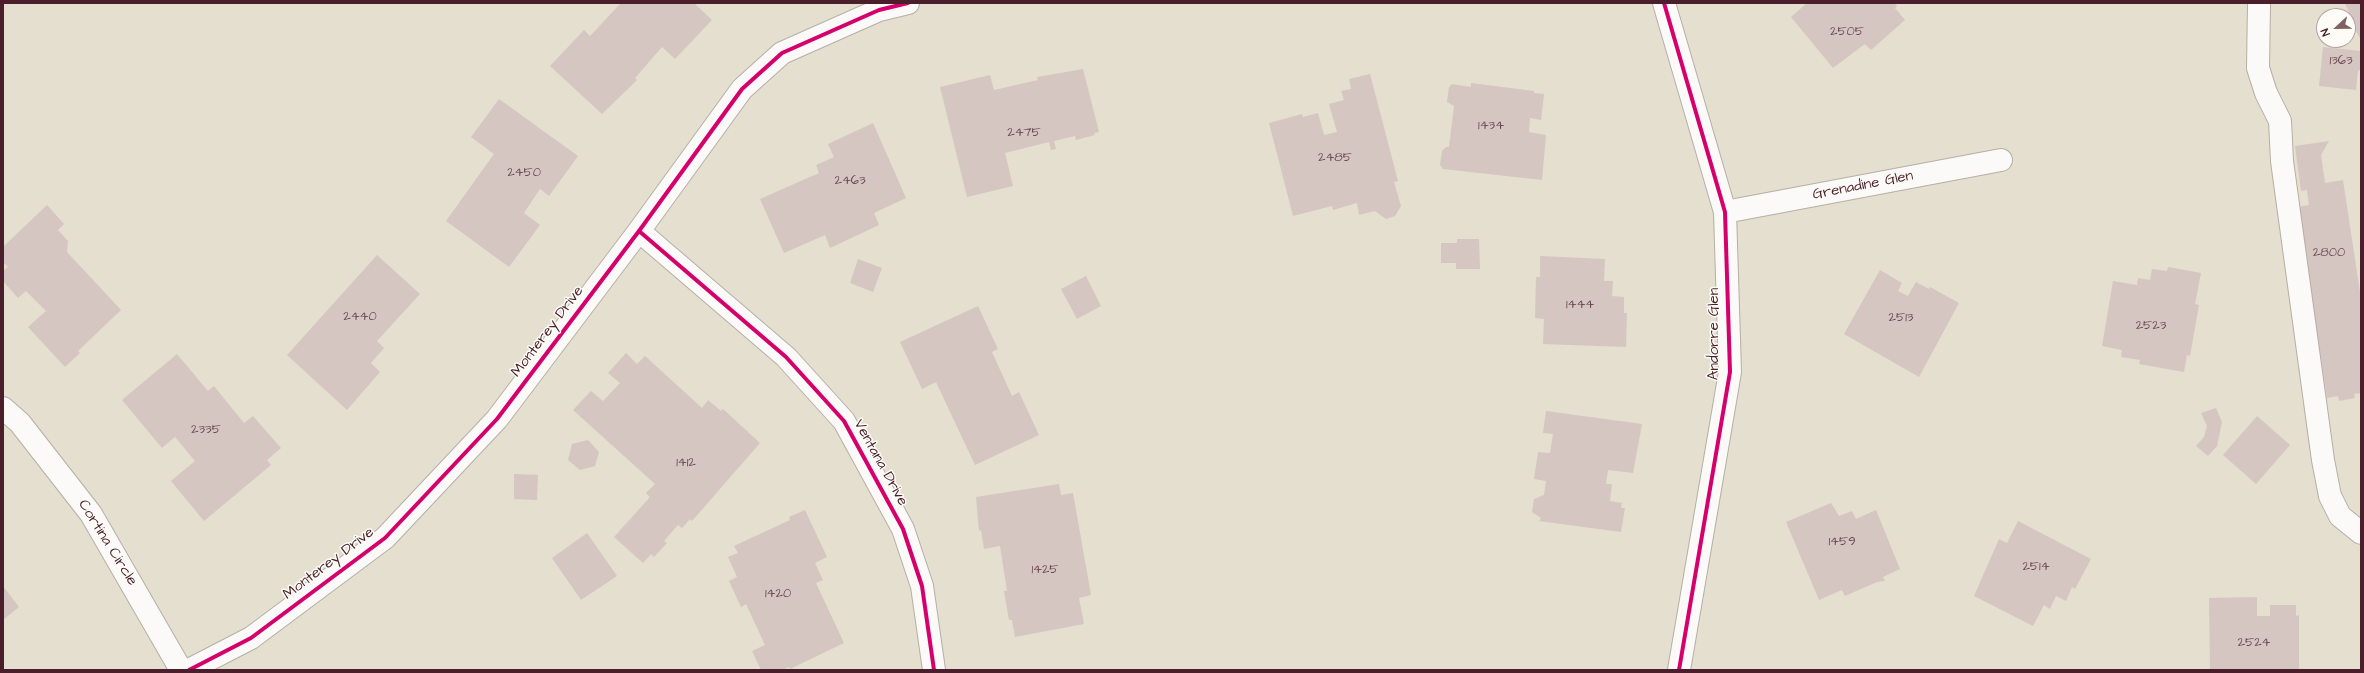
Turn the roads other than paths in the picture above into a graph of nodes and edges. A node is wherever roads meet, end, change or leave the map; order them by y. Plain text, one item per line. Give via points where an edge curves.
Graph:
1 (908, 3) edge
2 (1664, 3) edge
3 (2259, 5) dead end
4 (2001, 160) dead end
5 (1725, 212) junction
6 (639, 231) junction
7 (3, 408) edge
8 (2361, 533) edge
9 (182, 670) edge
10 (189, 670) edge
11 (934, 670) edge
12 (1679, 670) edge

1 - 6 street, Monterey Drive via 879,10 782,53 742,89
2 - 5 street, Andorre Glen
3 - 8 street via 2258,68 2266,93 2280,121 2282,160 2322,460 2330,496 2340,516
4 - 5 street, Grenadine Glen
5 - 12 street, Andorre Glen via 1730,372
6 - 10 street, Monterey Drive via 497,419 385,538 251,638
6 - 11 street, Ventana Drive via 786,356 844,421 903,529 922,586
7 - 9 street, Cortina Circle via 20,423 91,514

